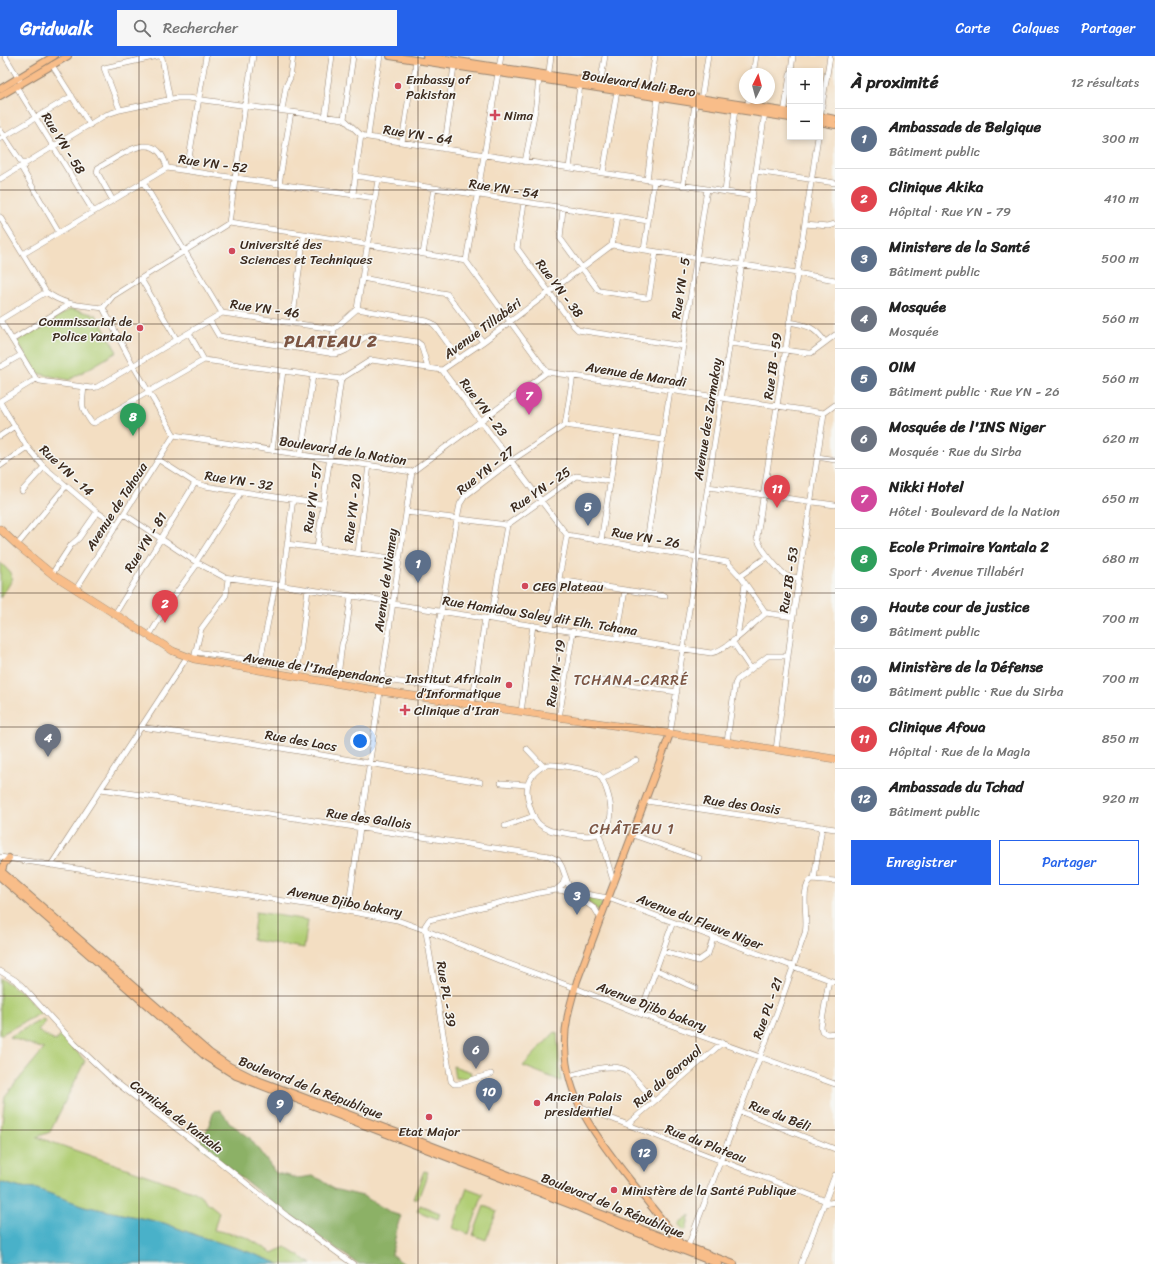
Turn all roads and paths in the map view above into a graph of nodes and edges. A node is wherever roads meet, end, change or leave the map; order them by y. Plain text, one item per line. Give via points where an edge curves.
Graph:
1 (5, 56) edge
2 (68, 56) edge
3 (159, 56) edge
4 (206, 56) edge
5 (253, 56) edge
6 (293, 56) edge
7 (332, 56) edge
8 (353, 56) edge
9 (380, 56) edge
10 (390, 56) edge
11 (426, 56) edge
12 (501, 56) edge
13 (551, 56) edge
14 (605, 56) edge
15 (655, 56) edge
16 (708, 56) edge
17 (756, 56) edge
18 (793, 56) edge
19 (830, 56) edge
20 (54, 60) edge
21 (416, 60) junction
22 (454, 66) junction
23 (754, 68) edge
24 (791, 68) edge
25 (499, 70) junction
26 (548, 77) junction
27 (539, 79) junction
28 (18, 83) junction
29 (580, 85) junction
30 (600, 85) junction
31 (0, 89) edge
32 (617, 91) junction
33 (649, 93) junction
34 (0, 96) edge
35 (72, 96) junction
36 (658, 97) junction
37 (199, 99) junction
38 (170, 100) junction
39 (699, 102) junction
40 (748, 104) edge
41 (822, 104) edge
42 (244, 105) junction
43 (747, 108) junction
44 (735, 109) junction
45 (120, 110) junction
46 (282, 110) junction
47 (765, 111) junction
48 (291, 112) junction
49 (787, 114) edge
50 (325, 117) junction
51 (35, 118) junction
52 (344, 119) junction
53 (823, 119) edge
54 (835, 119) edge
55 (823, 120) edge
56 (835, 124) edge
57 (90, 125) junction
58 (0, 130) edge
59 (361, 135) junction
60 (2, 137) edge
61 (368, 137) junction
62 (818, 140) edge
63 (402, 142) junction
64 (53, 147) junction
65 (444, 149) junction
66 (484, 155) junction
67 (525, 162) junction
68 (22, 166) junction
69 (167, 168) junction
70 (569, 168) junction
71 (188, 170) junction
72 (756, 171) junction
73 (603, 173) junction
74 (356, 176) junction
75 (236, 178) junction
76 (0, 179) edge
77 (812, 179) junction
78 (378, 180) junction
79 (647, 180) junction
80 (654, 181) junction
81 (143, 182) junction
82 (835, 183) edge
83 (279, 184) junction
84 (683, 186) junction
85 (434, 188) junction
86 (706, 189) junction
87 (725, 192) junction
88 (353, 194) junction
89 (478, 195) junction
90 (753, 196) junction
91 (375, 198) junction
92 (112, 199) junction
93 (524, 203) junction
94 (564, 208) junction
95 (93, 211) junction
96 (0, 217) edge
97 (617, 217) junction
98 (648, 221) junction
99 (229, 224) junction
100 (805, 224) junction
101 (835, 224) edge
102 (60, 232) junction
103 (304, 234) junction
104 (367, 244) junction
105 (612, 245) junction
106 (644, 250) junction
107 (185, 251) junction
108 (656, 252) junction
109 (23, 254) junction
110 (423, 254) junction
111 (696, 258) junction
112 (466, 261) junction
113 (742, 265) junction
114 (583, 268) junction
115 (797, 273) junction
116 (362, 278) junction
117 (141, 279) junction
118 (835, 280) edge
119 (46, 292) junction
120 (550, 293) junction
121 (70, 304) junction
122 (103, 308) junction
123 (357, 309) junction
124 (222, 313) junction
125 (0, 320) edge
126 (210, 321) junction
127 (511, 321) junction
128 (789, 322) junction
129 (292, 323) junction
130 (334, 329) junction
131 (189, 333) junction
132 (835, 335) edge
133 (12, 340) junction
134 (177, 340) junction
135 (483, 342) junction
136 (825, 342) junction
137 (730, 343) junction
138 (683, 346) junction
139 (785, 350) junction
140 (21, 354) junction
141 (331, 354) junction
142 (459, 359) junction
143 (204, 360) junction
144 (133, 365) junction
145 (0, 367) edge
146 (428, 368) junction
147 (442, 370) junction
148 (283, 371) junction
149 (547, 372) junction
150 (313, 375) junction
151 (573, 375) junction
152 (341, 379) junction
153 (37, 380) junction
154 (84, 387) junction
155 (673, 390) junction
156 (148, 391) junction
157 (722, 398) junction
158 (0, 401) edge
159 (835, 405) edge
160 (778, 406) junction
161 (824, 413) junction
162 (481, 421) junction
163 (565, 425) junction
164 (14, 426) junction
165 (618, 433) junction
166 (174, 435) junction
167 (0, 436) edge
168 (662, 440) junction
169 (27, 447) junction
170 (272, 450) junction
171 (301, 454) junction
172 (818, 457) junction
173 (329, 459) junction
174 (159, 460) junction
175 (835, 460) edge
176 (512, 461) junction
177 (369, 465) junction
178 (0, 466) edge
179 (44, 467) junction
180 (412, 472) junction
181 (610, 481) junction
182 (195, 483) junction
183 (66, 486) junction
184 (708, 487) junction
185 (22, 491) dead end
186 (241, 492) junction
187 (765, 494) junction
188 (293, 499) junction
189 (541, 501) junction
190 (812, 502) junction
191 (322, 504) junction
192 (835, 505) edge
193 (97, 512) junction
194 (406, 512) junction
195 (124, 514) junction
196 (457, 519) junction
197 (116, 524) junction
198 (506, 525) junction
199 (0, 528) edge
200 (567, 535) junction
201 (161, 538) junction
202 (601, 541) junction
203 (287, 544) junction
204 (17, 545) junction
205 (317, 548) junction
206 (646, 548) junction
207 (358, 553) junction
208 (768, 556) junction
209 (697, 557) junction
210 (399, 559) junction
211 (197, 562) junction
212 (52, 574) junction
213 (740, 576) junction
214 (799, 578) junction
215 (228, 579) junction
216 (559, 580) junction
217 (275, 584) junction
218 (745, 584) junction
219 (282, 585) junction
220 (76, 589) junction
221 (308, 589) junction
222 (625, 590) junction
223 (351, 596) junction
224 (665, 596) dead end
225 (393, 603) junction
226 (441, 611) junction
227 (766, 613) junction
228 (115, 614) junction
229 (793, 617) junction
230 (488, 618) junction
231 (533, 625) junction
232 (550, 628) junction
233 (573, 631) junction
234 (149, 636) junction
235 (617, 638) junction
236 (737, 638) junction
237 (732, 641) junction
238 (683, 648) junction
239 (192, 656) junction
240 (788, 656) junction
241 (261, 662) junction
242 (299, 668) junction
243 (751, 669) junction
244 (259, 671) junction
245 (339, 673) junction
246 (297, 677) junction
247 (382, 679) junction
248 (595, 680) dead end
249 (337, 684) junction
250 (428, 686) junction
251 (380, 691) junction
252 (677, 692) junction
253 (474, 693) junction
254 (426, 698) junction
255 (472, 705) junction
256 (521, 712) junction
257 (559, 718) junction
258 (141, 727) junction
259 (670, 734) junction
260 (727, 742) junction
261 (527, 749) dead end
262 (776, 750) junction
263 (835, 759) edge
264 (636, 760) dead end
265 (369, 764) junction
266 (543, 766) junction
267 (602, 778) junction
268 (480, 782) dead end
269 (501, 783) dead end
270 (527, 785) junction
271 (100, 789) junction
272 (646, 801) junction
273 (534, 816) junction
274 (505, 826) dead end
275 (822, 827) junction
276 (360, 828) junction
277 (835, 829) edge
278 (599, 833) junction
279 (633, 835) junction
280 (0, 856) edge
281 (9, 858) junction
282 (698, 858) dead end
283 (51, 865) junction
284 (1, 873) edge
285 (565, 877) junction
286 (814, 879) junction
287 (835, 881) edge
288 (614, 884) junction
289 (556, 890) junction
290 (573, 892) junction
291 (608, 898) junction
292 (348, 911) junction
293 (601, 919) junction
294 (673, 922) junction
295 (425, 930) junction
296 (713, 938) junction
297 (663, 952) junction
298 (794, 967) junction
299 (0, 970) edge
300 (656, 970) junction
301 (829, 980) junction
302 (835, 982) edge
303 (575, 988) junction
304 (696, 988) dead end
305 (640, 1014) junction
306 (835, 1033) edge
307 (722, 1043) junction
308 (760, 1057) junction
309 (491, 1074) dead end
310 (569, 1076) junction
311 (835, 1084) edge
312 (654, 1101) junction
313 (579, 1106) junction
314 (739, 1111) junction
315 (628, 1124) junction
316 (835, 1149) edge
317 (720, 1160) junction
318 (835, 1175) edge
319 (825, 1202) junction
320 (835, 1202) edge
321 (684, 1248) junction
322 (353, 1264) edge
323 (718, 1264) edge
324 (734, 1264) edge
325 (801, 1264) edge

1 - 28 street, Rue YN - 58
2 - 20 main road
3 - 38 street via 162,58
3 - 45 street via 104,68
4 - 37 street
5 - 42 street
6 - 46 street
7 - 50 street
8 - 52 street
9 - 61 street
10 - 21 main road, Boulevard Mali Bero
11 - 25 main road, Boulevard Mali Bero
12 - 25 street
13 - 26 street
14 - 30 street
15 - 33 street
16 - 39 street
17 - 23 street
18 - 24 street
19 - 41 street
20 - 28 main road
20 - 28 main road
20 - 35 street
21 - 22 main road, Boulevard Mali Bero
21 - 63 street
22 - 25 main road, Boulevard Mali Bero
22 - 65 street
25 - 26 main road, Boulevard Mali Bero
25 - 27 main road, Boulevard Mali Bero
25 - 66 street
26 - 27 main road, Boulevard Mali Bero
26 - 29 main road, Boulevard Mali Bero
26 - 30 main road, Boulevard Mali Bero
27 - 67 street
28 - 31 main road
28 - 34 main road
28 - 51 street, Rue YN - 58
29 - 30 main road, Boulevard Mali Bero
29 - 70 street
30 - 32 main road, Boulevard Mali Bero
30 - 33 main road, Boulevard Mali Bero
32 - 33 main road, Boulevard Mali Bero
32 - 73 street
33 - 36 main road, Boulevard Mali Bero
33 - 39 main road, Boulevard Mali Bero
35 - 51 street
35 - 57 street
36 - 39 main road, Boulevard Mali Bero
36 - 79 street
37 - 38 street
37 - 42 street
37 - 71 street
38 - 45 street
39 - 43 main road, Boulevard Mali Bero
39 - 44 main road, Boulevard Mali Bero
39 - 84 street
40 - 43 street
42 - 46 street
42 - 75 street
43 - 44 main road, Boulevard Mali Bero
43 - 47 main road, Boulevard Mali Bero
44 - 87 street
45 - 57 street via 105,115
46 - 48 street
47 - 49 main road, Boulevard Mali Bero
47 - 72 street, Avenue des Zarmakoy
48 - 50 street
48 - 83 street
50 - 52 street
51 - 60 street
51 - 64 street, Rue YN - 58
52 - 59 street, Rue YN - 64
53 - 54 main road
55 - 56 main road
57 - 64 street
58 - 60 street
59 - 61 street, Rue YN - 64
59 - 74 street
60 - 68 street via 10,144
61 - 63 street, Rue YN - 64
62 - 77 street, Rue IB - 59
63 - 65 street, Rue YN - 64
64 - 68 street
64 - 95 street, Rue YN - 58
65 - 66 street, Rue YN - 64
66 - 67 street, Rue YN - 64
66 - 89 street
67 - 70 street, Rue YN - 64
68 - 76 street
68 - 102 street
69 - 71 street, Rue YN - 52
69 - 81 street, Rue YN - 52
69 - 92 street via 162,154 156,148 146,145 135,147 98,168 97,172
70 - 73 street, Rue YN - 64
71 - 75 street, Rue YN - 52
72 - 77 street
72 - 90 street, Avenue des Zarmakoy
73 - 79 street, Rue YN - 64
74 - 78 street, Rue YN - 54
74 - 88 street
75 - 83 street, Rue YN - 52
75 - 99 street
77 - 82 street
77 - 100 street, Rue IB - 59
78 - 85 street, Rue YN - 54
78 - 91 street
79 - 80 street, Rue YN - 64
80 - 84 street, Rue YN - 64
80 - 98 street
81 - 92 street, Rue YN - 52
81 - 107 street
83 - 88 street, Rue YN - 52
84 - 86 street, Rue YN - 64
85 - 89 street, Rue YN - 54
85 - 110 street
86 - 87 street, Rue YN - 64
86 - 111 street, Rue YN - 5
87 - 90 street, Rue YN - 64
88 - 91 street, Rue YN - 52
89 - 93 street, Rue YN - 54
89 - 112 street
90 - 113 street, Avenue des Zarmakoy
91 - 104 street
92 - 95 street, Rue YN - 52
93 - 94 street, Rue YN - 54
93 - 120 street, Rue YN - 38 via 518,248
94 - 97 street, Rue YN - 54
94 - 114 street via 560,238
95 - 102 street, Rue YN - 52
96 - 109 street
97 - 98 street, Rue YN - 54
97 - 105 street
98 - 106 street
99 - 103 street
99 - 107 street
100 - 101 street
100 - 115 street, Rue IB - 59
102 - 109 street, Rue YN - 52
103 - 104 street
103 - 129 street
104 - 110 street
104 - 116 street
105 - 106 street
105 - 114 street, Avenue Tillabéri
106 - 108 street
107 - 117 street
107 - 124 street
108 - 111 street
108 - 114 street via 650,295 646,298 600,291
109 - 119 street
110 - 112 street
111 - 113 street
111 - 138 street, Rue YN - 5
112 - 127 street
113 - 115 street
113 - 137 street, Avenue des Zarmakoy
114 - 120 street, Avenue Tillabéri
115 - 118 street
115 - 128 street, Rue IB - 59
116 - 123 street
116 - 135 street via 447,294
117 - 122 street via 113,296
117 - 134 street
119 - 121 street
119 - 125 street
120 - 127 street, Avenue Tillabéri
120 - 138 street, Rue YN - 38 via 578,330
121 - 122 street
121 - 133 street
122 - 144 street
123 - 130 street
123 - 142 street via 432,323
124 - 126 street, Rue YN - 46
124 - 129 street, Rue YN - 46
125 - 133 street
126 - 131 street, Rue YN - 46
126 - 141 street via 220,336
127 - 135 street, Avenue Tillabéri
127 - 149 street
128 - 136 street via 812,328
128 - 139 street, Rue IB - 59
129 - 130 street, Rue YN - 46
130 - 141 street
131 - 134 street, Rue YN - 46
131 - 143 street
132 - 136 street
133 - 140 street
134 - 144 street, Rue YN - 46
135 - 142 street, Avenue Tillabéri
136 - 139 street via 809,353
137 - 139 street
137 - 157 street, Avenue des Zarmakoy
138 - 155 street, Rue YN - 5
139 - 160 street, Rue IB - 59
140 - 145 street
140 - 153 street
141 - 146 street via 340,354 370,335 417,342
142 - 147 street, Avenue Tillabéri
143 - 148 street
143 - 156 street
144 - 154 street, Rue YN - 46 via 97,387
144 - 156 street
146 - 147 street, Avenue Tillabéri
146 - 152 street, Avenue Tillabéri via 371,360
147 - 162 street, Rue YN - 23
148 - 150 street
148 - 170 street
149 - 151 street, Avenue de Maradi
149 - 162 street, Boulevard de la Nation
150 - 152 street
150 - 171 street
151 - 155 street, Avenue de Maradi
151 - 163 street
152 - 173 street, Rue YN - 57
153 - 154 street, Rue YN - 46
153 - 158 street
154 - 156 street via 83,411 91,422 96,423
155 - 157 street, Avenue de Maradi
155 - 168 street, Rue YN - 5
156 - 166 street
157 - 160 street, Avenue de Maradi
157 - 184 street, Avenue des Zarmakoy
158 - 164 street, Rue YN - 14
159 - 161 street
160 - 161 street, Avenue de Maradi
160 - 187 street, Rue IB - 59
161 - 172 street, Rue IB - 53
162 - 176 street, Rue YN - 23
162 - 180 street, Boulevard de la Nation
163 - 165 street
163 - 176 street, Rue YN - 27
164 - 167 street
164 - 169 street, Rue YN - 14
165 - 168 street
165 - 181 street
166 - 170 street, Boulevard de la Nation
166 - 174 street, Avenue de Tahoua
168 - 206 street, Rue YN - 5
169 - 178 street
169 - 179 street, Rue YN - 14
170 - 171 street, Boulevard de la Nation
171 - 173 street, Boulevard de la Nation
172 - 175 street
172 - 190 street, Rue IB - 53
173 - 177 street, Boulevard de la Nation
173 - 191 street, Rue YN - 57
174 - 182 street, Rue YN - 32
174 - 195 street, Avenue de Tahoua
176 - 189 street, Rue YN - 23
176 - 196 street, Rue YN - 27 via 462,500
177 - 180 street, Boulevard de la Nation
177 - 207 street, Rue YN - 20
179 - 183 street, Rue YN - 14
179 - 185 street
180 - 194 street, Avenue de Niamey
181 - 189 street, Rue YN - 25 via 576,476
181 - 202 street
182 - 186 street, Rue YN - 32
182 - 201 street, Rue YN - 81
183 - 193 street, Rue YN - 14
183 - 204 street
184 - 187 street
184 - 209 street, Avenue des Zarmakoy
186 - 188 street, Rue YN - 32
186 - 211 street
187 - 190 street
187 - 208 street, Rue IB - 59 via 757,537
188 - 191 street, Rue YN - 32
188 - 203 street
189 - 198 street, Rue YN - 25
189 - 200 street, Rue YN - 23
190 - 192 street
190 - 214 street, Rue IB - 53
191 - 205 street, Rue YN - 57
193 - 197 street, Rue YN - 14
193 - 212 street
194 - 196 street
194 - 210 street, Avenue de Niamey
195 - 197 street, Avenue de Tahoua
195 - 201 street, Rue Hamidou Saley dit Elh. Tchana
196 - 198 street
196 - 226 street, Rue YN - 27
197 - 220 street, Avenue de Tahoua
198 - 230 street, Rue YN - 25
199 - 204 highway, Avenue de l'Independance
200 - 202 street, Rue YN - 26
200 - 216 street
201 - 211 street, Rue Hamidou Saley dit Elh. Tchana
201 - 228 street, Rue YN - 81
202 - 206 street, Rue YN - 26
203 - 205 street, Rue YN - 20
203 - 219 street
204 - 212 highway, Avenue de l'Independance
205 - 207 street, Rue YN - 20
206 - 209 street, Rue YN - 26
207 - 210 street, Rue YN - 20
208 - 213 street
208 - 214 street, Rue IB - 59 via 785,575
209 - 213 street, Rue YN - 26 via 727,562
209 - 238 street, Avenue des Zarmakoy
210 - 225 street, Avenue de Niamey
211 - 215 street, Rue Hamidou Saley dit Elh. Tchana
211 - 234 street
212 - 220 highway, Avenue de l'Independance
213 - 218 street, Rue YN - 26
214 - 229 street, Rue IB - 53
215 - 217 street, Rue Hamidou Saley dit Elh. Tchana
215 - 239 street via 226,595 201,629
216 - 222 street
216 - 232 street
217 - 219 street, Rue Hamidou Saley dit Elh. Tchana
217 - 241 street
218 - 227 street, Rue YN - 26
218 - 236 street
219 - 221 street, Rue Hamidou Saley dit Elh. Tchana
220 - 228 highway, Avenue de l'Independance
221 - 223 street, Rue Hamidou Saley dit Elh. Tchana
221 - 242 street
222 - 224 street
222 - 235 street
223 - 225 street, Rue Hamidou Saley dit Elh. Tchana
223 - 245 street
225 - 226 street, Rue Hamidou Saley dit Elh. Tchana
225 - 247 street, Avenue de Niamey
226 - 230 street, Rue Hamidou Saley dit Elh. Tchana
226 - 250 street, Rue YN - 27
227 - 229 street
227 - 236 street, Rue Hamidou Saley dit Elh. Tchana
228 - 234 highway, Avenue de l'Independance
229 - 240 street, Rue IB - 53
230 - 231 street, Rue Hamidou Saley dit Elh. Tchana
230 - 253 street, Rue YN - 25
231 - 232 street, Rue Hamidou Saley dit Elh. Tchana
231 - 256 street
232 - 233 street, Rue Hamidou Saley dit Elh. Tchana
233 - 235 street, Rue Hamidou Saley dit Elh. Tchana
233 - 257 street, Rue YN - 19
234 - 239 highway, Avenue de l'Independance via 173,651
235 - 238 street, Rue Hamidou Saley dit Elh. Tchana
236 - 237 street, Rue Hamidou Saley dit Elh. Tchana
237 - 238 street, Rue Hamidou Saley dit Elh. Tchana via 713,653
237 - 243 street
238 - 252 street, Avenue des Zarmakoy
239 - 241 street
239 - 244 highway, Avenue de l'Independance
239 - 258 street
240 - 243 street via 770,655
240 - 262 street, Rue IB - 53
241 - 242 street
241 - 244 street
242 - 245 street
242 - 246 street
243 - 260 street via 736,682
244 - 246 highway, Avenue de l'Independance
245 - 247 street
245 - 249 street
246 - 249 highway, Avenue de l'Independance
247 - 250 street
247 - 251 street, Avenue de Niamey
248 - 252 street
249 - 251 highway, Avenue de l'Independance
250 - 253 street
250 - 254 street, Rue YN - 27
251 - 254 highway, Avenue de l'Independance
251 - 265 street, Avenue de Niamey
252 - 259 street, Avenue des Zarmakoy
253 - 255 street, Rue YN - 25
254 - 255 highway, Avenue de l'Independance
255 - 256 highway, Avenue de l'Independance
256 - 257 highway, Avenue de l'Independance
257 - 259 highway, Avenue de l'Independance
258 - 265 street, Rue des Lacs
258 - 271 street
259 - 260 highway, Avenue de l'Independance
259 - 272 main road
260 - 262 highway, Avenue de l'Independance
261 - 266 street
262 - 263 highway, Avenue de l'Independance
264 - 267 street
265 - 268 street, Rue des Lacs
265 - 276 street, Avenue de Niamey
266 - 267 street via 591,771
266 - 270 street via 531,777
267 - 278 street via 612,812 610,821
269 - 270 street
270 - 273 street
271 - 276 street, Rue des Gallois
271 - 283 street
272 - 275 street, Rue des Oasis
272 - 279 main road
273 - 274 street
273 - 278 street via 546,829 588,836
275 - 277 street, Rue des Oasis
275 - 286 street, Rue PL - 21
276 - 285 street, Rue des Gallois via 549,856 558,860
276 - 292 street, Avenue de Niamey
278 - 288 street
279 - 282 street
279 - 288 main road
280 - 281 street, Avenue Djibo bakary
281 - 283 street, Avenue Djibo bakary
281 - 284 main road
283 - 292 street, Avenue Djibo bakary
284 - 321 main road, Boulevard de la République via 206,1057 225,1071 532,1187
285 - 289 street via 563,884
285 - 290 street, Rue des Gallois
286 - 287 street
286 - 298 street, Rue PL - 21 via 811,879 808,885 805,904 806,930
288 - 291 main road
289 - 290 street, Avenue du Fleuve Niger
289 - 295 street, Avenue du Fleuve Niger via 431,919 425,924
290 - 291 street, Avenue du Fleuve Niger
290 - 293 street, Rue des Gallois via 579,899 595,908
291 - 293 main road
291 - 294 street, Avenue du Fleuve Niger
292 - 295 street, Avenue Djibo bakary via 386,918
293 - 303 main road
294 - 296 street, Avenue du Fleuve Niger
294 - 297 street
295 - 303 street, Avenue Djibo bakary
295 - 309 street, Rue PL - 39 via 451,1081 454,1084 464,1083
296 - 297 street via 708,954 698,961
296 - 298 street, Avenue du Fleuve Niger
297 - 300 street
298 - 301 street, Avenue du Fleuve Niger
298 - 308 street, Rue PL - 21
299 - 322 street, Corniche de Yantala via 22,986 75,1044 113,1080 287,1216
300 - 304 street
300 - 305 street
301 - 302 street, Avenue du Fleuve Niger
301 - 306 street via 821,1027 827,1034
303 - 305 street, Avenue Djibo bakary
303 - 310 main road via 566,1030 565,1046
305 - 307 street, Avenue Djibo bakary
307 - 308 street, Avenue Djibo bakary
307 - 312 street, Rue du Gorouol
308 - 311 street
308 - 314 street, Rue PL - 21
310 - 312 street via 618,1067 630,1074
310 - 313 main road
312 - 315 street, Rue du Gorouol
313 - 315 street, Rue du Plateau
313 - 321 main road via 603,1146
314 - 316 street, Rue du Béli
314 - 317 street, Rue PL - 21
315 - 317 street, Rue du Plateau
317 - 319 street, Rue du Plateau
317 - 321 street, Rue PL - 21
318 - 319 street
319 - 320 street
319 - 325 street
321 - 323 main road, Boulevard de la République
321 - 324 main road, Boulevard de la République

